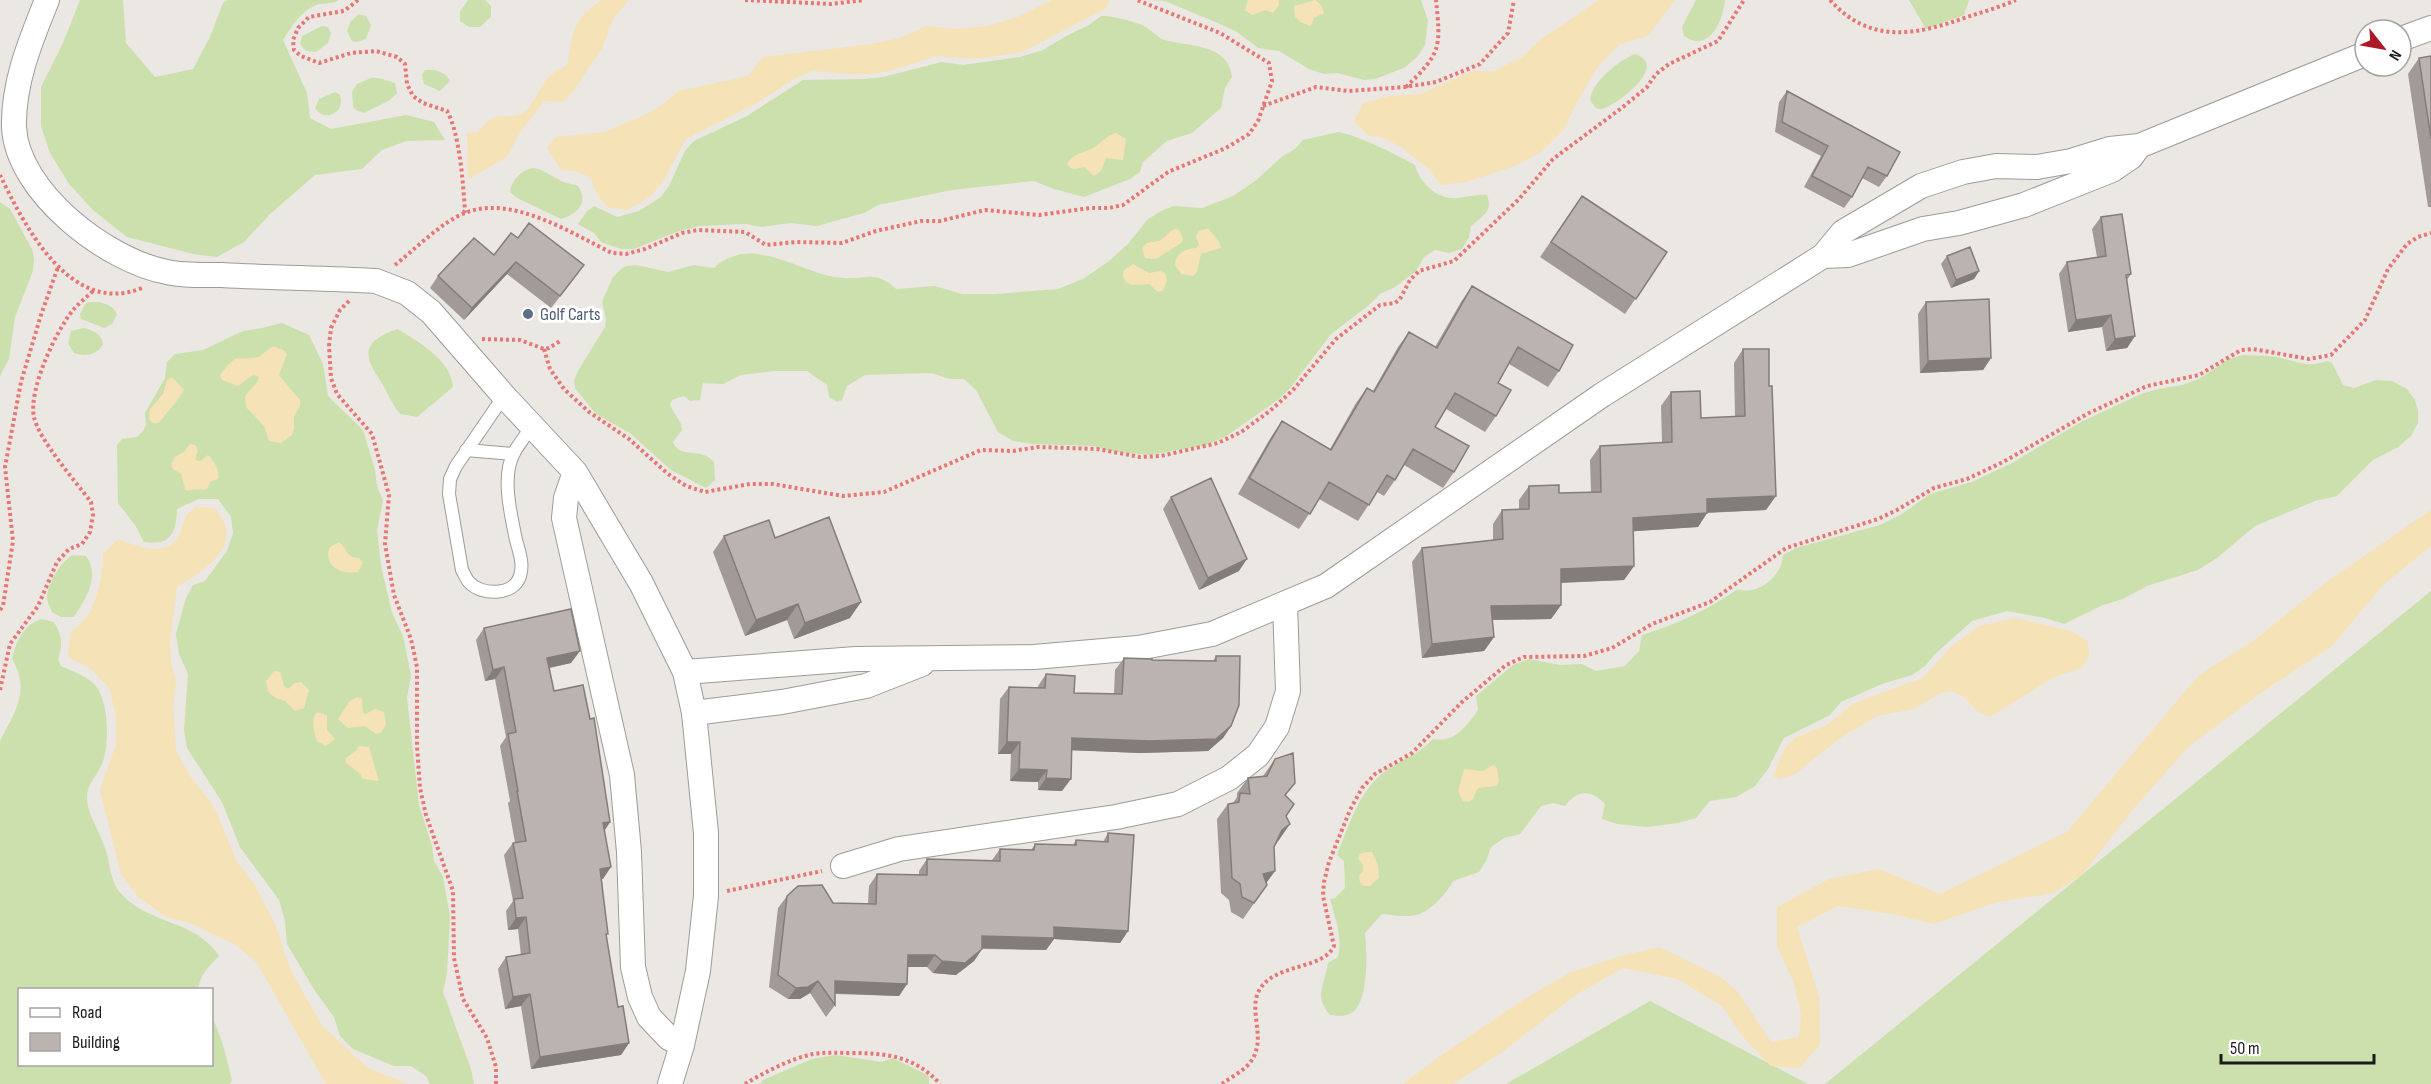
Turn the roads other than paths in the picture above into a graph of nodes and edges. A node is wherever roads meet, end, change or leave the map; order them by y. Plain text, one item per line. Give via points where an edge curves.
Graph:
1 (47, 0) edge
2 (2431, 28) edge
3 (2413, 35) edge
4 (2353, 59) edge
5 (2139, 146) junction
6 (1823, 256) junction
7 (504, 396) junction
8 (533, 426) junction
9 (466, 450) junction
10 (513, 454) junction
11 (575, 472) junction
12 (1285, 604) junction
13 (938, 658) junction
14 (685, 672) junction
15 (694, 713) junction
16 (843, 866) road end
17 (682, 1045) junction
18 (670, 1084) edge

1 - 7 street via 15,97 14,129 31,174 74,224 126,258 169,273 376,281 393,286 416,299
2 - 3 street
4 - 5 street
5 - 6 street via 2112,170 2024,205 1923,229 1848,255
5 - 6 street via 2037,167 1996,166 1963,172 1921,186 1844,232
6 - 12 street via 1602,395 1326,586
7 - 8 street
7 - 9 lane
8 - 10 lane
8 - 11 street
9 - 10 lane
9 - 10 lane via 450,479 449,494 462,570 469,582 489,592 512,587 520,578 522,565 508,486
11 - 14 street via 641,583
11 - 17 street via 564,518 622,774 633,967 649,1017 669,1038
12 - 13 street via 1212,634 1138,648 1034,657
12 - 16 street via 1288,691 1280,718 1258,755 1230,778 1178,804 899,849
13 - 14 street via 856,659
13 - 15 street via 866,686
14 - 15 street
15 - 17 street via 706,833 706,896 698,971
17 - 18 street

